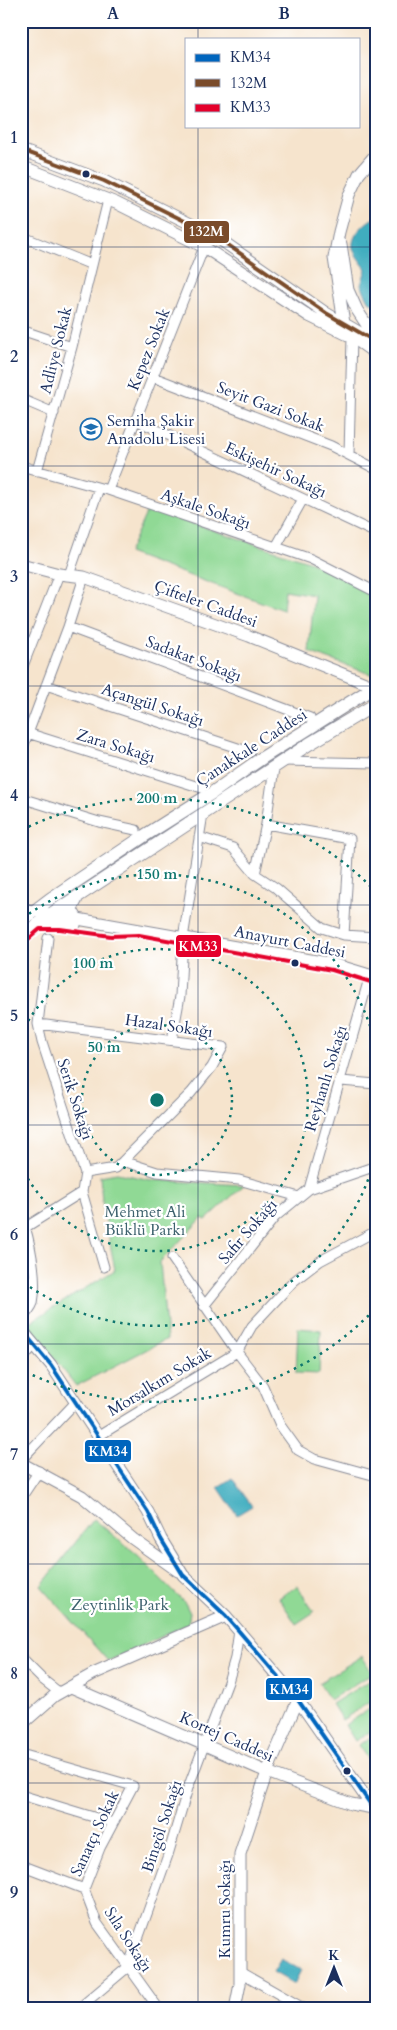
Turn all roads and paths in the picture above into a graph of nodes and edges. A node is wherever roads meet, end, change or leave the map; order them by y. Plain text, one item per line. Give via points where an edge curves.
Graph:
1 (21, 150) edge
2 (376, 154) edge
3 (21, 166) edge
4 (108, 200) junction
5 (339, 232) junction
6 (21, 236) edge
7 (204, 247) junction
8 (92, 265) junction
9 (338, 285) junction
10 (313, 304) junction
11 (344, 323) junction
12 (21, 330) edge
13 (352, 337) junction
14 (376, 341) edge
15 (72, 347) junction
16 (376, 354) edge
17 (153, 377) junction
18 (21, 399) edge
19 (54, 413) junction
20 (136, 420) junction
21 (349, 454) junction
22 (21, 466) edge
23 (376, 468) edge
24 (37, 471) junction
25 (103, 490) junction
26 (303, 499) junction
27 (376, 533) edge
28 (276, 547) junction
29 (21, 564) edge
30 (64, 575) junction
31 (84, 577) junction
32 (376, 592) edge
33 (68, 627) junction
34 (21, 670) edge
35 (46, 685) junction
36 (375, 687) edge
37 (376, 704) edge
38 (310, 718) dead end
39 (25, 732) edge
40 (21, 752) edge
41 (250, 752) dead end
42 (376, 763) edge
43 (279, 764) junction
44 (202, 788) dead end
45 (21, 798) edge
46 (203, 814) junction
47 (266, 824) junction
48 (136, 830) dead end
49 (199, 837) junction
50 (255, 874) junction
51 (76, 900) junction
52 (28, 910) edge
53 (51, 914) junction
54 (76, 918) junction
55 (21, 921) edge
56 (38, 924) junction
57 (139, 929) junction
58 (344, 934) junction
59 (21, 937) edge
60 (376, 937) edge
61 (48, 938) dead end
62 (183, 938) junction
63 (373, 976) edge
64 (38, 1024) junction
65 (172, 1040) junction
66 (341, 1081) junction
67 (376, 1084) edge
68 (123, 1161) junction
69 (376, 1166) edge
70 (85, 1173) junction
71 (309, 1189) junction
72 (82, 1192) junction
73 (299, 1197) junction
74 (21, 1215) edge
75 (26, 1227) junction
76 (376, 1231) edge
77 (172, 1258) dead end
78 (104, 1266) dead end
79 (204, 1306) junction
80 (21, 1319) edge
81 (21, 1329) edge
82 (34, 1345) junction
83 (237, 1352) junction
84 (21, 1361) edge
85 (75, 1403) junction
86 (97, 1436) junction
87 (21, 1462) edge
88 (40, 1471) junction
89 (376, 1476) edge
90 (21, 1498) edge
91 (133, 1538) junction
92 (161, 1539) junction
93 (183, 1575) junction
94 (226, 1616) junction
95 (239, 1631) junction
96 (21, 1658) edge
97 (71, 1687) junction
98 (60, 1693) junction
99 (298, 1700) junction
100 (21, 1725) edge
101 (206, 1744) junction
102 (21, 1754) edge
103 (267, 1772) junction
104 (21, 1795) edge
105 (374, 1810) edge
106 (113, 1823) junction
107 (21, 1865) edge
108 (84, 1889) junction
109 (128, 1967) junction
110 (240, 1972) junction
111 (78, 2009) edge
112 (159, 2009) edge
113 (235, 2009) edge
114 (305, 2009) edge

1 - 10 street via 104,181 215,236
2 - 5 street via 360,174 349,196
3 - 4 street
4 - 7 street
4 - 8 street, Adliye Sokak
5 - 9 street via 334,258
5 - 14 street via 348,290 356,310
6 - 8 street
7 - 13 street via 309,316
7 - 17 street, Kepez Sokak
8 - 15 street, Adliye Sokak
9 - 10 street via 336,301 328,305
9 - 11 street
10 - 11 street
11 - 13 street
11 - 14 street
12 - 15 street
13 - 16 street
13 - 21 street
15 - 19 street, Adliye Sokak
17 - 20 street, Kepez Sokak
17 - 21 street, Seyit Gazi Sokak
18 - 19 street
19 - 24 street, Adliye Sokak
20 - 25 street, Kepez Sokak
20 - 26 street, Eskişehir Sokağı
21 - 23 street, Seyit Gazi Sokak
22 - 24 street, Aşkale Sokağı
24 - 25 street, Aşkale Sokağı
25 - 28 street, Aşkale Sokağı
25 - 30 street, Kepez Sokak
26 - 27 street, Eskişehir Sokağı
26 - 28 street
28 - 32 street, Aşkale Sokağı via 311,559
29 - 30 street, Çifteler Caddesi
30 - 31 street, Çifteler Caddesi
30 - 34 street, Kepez Sokak
31 - 33 street
31 - 36 street, Çifteler Caddesi via 249,636
33 - 35 street
33 - 38 street, Sadakat Sokağı
35 - 39 street
35 - 41 street, Açangül Sokağı
36 - 52 main road, Çanakkale Caddesi
37 - 43 main road, Çanakkale Caddesi
39 - 40 street
39 - 44 street, Zara Sokağı
42 - 43 street
43 - 46 main road, Çanakkale Caddesi
43 - 47 street
45 - 48 street
46 - 49 street
46 - 51 main road, Çanakkale Caddesi
47 - 50 street
47 - 58 street via 350,839
49 - 50 street via 232,848
49 - 62 street
50 - 58 street via 322,928
51 - 53 main road, Çanakkale Caddesi
51 - 54 main road via 71,909
52 - 53 street, Anayurt Caddesi
52 - 55 main road, Çanakkale Caddesi
53 - 54 street, Anayurt Caddesi
53 - 56 main road, Çanakkale Caddesi
54 - 57 street, Anayurt Caddesi
56 - 57 street, Anayurt Caddesi
56 - 59 main road, Çanakkale Caddesi
57 - 62 street, Anayurt Caddesi
58 - 60 street
61 - 64 street, Serik Sokağı
62 - 63 street, Anayurt Caddesi via 333,964
62 - 65 street via 180,996
63 - 66 street, Reyhanlı Sokağı
64 - 65 street, Hazal Sokağı
64 - 70 street, Serik Sokağı
65 - 68 street, Hazal Sokağı via 224,1047 191,1093
66 - 67 street
66 - 71 street, Reyhanlı Sokağı
68 - 70 street, Hazal Sokağı via 116,1168
68 - 73 street via 157,1172 239,1180
69 - 71 street, Safir Sokağı
70 - 72 street, Serik Sokağı
71 - 73 street, Safir Sokağı
72 - 75 street
72 - 78 street, Serik Sokağı
73 - 79 street, Safir Sokağı via 275,1217
74 - 75 street
75 - 80 street via 34,1272 32,1305
76 - 83 street via 320,1262 294,1281 252,1326
77 - 79 street
79 - 83 street
81 - 82 street
82 - 84 street
82 - 85 street
83 - 86 street, Morsalkım Sokak
83 - 89 street via 263,1386 280,1425 298,1450 314,1459
85 - 86 street
85 - 87 street
86 - 92 street via 148,1512
87 - 88 street
88 - 90 street
88 - 91 street via 82,1496
91 - 92 street via 147,1544
91 - 93 street
92 - 93 street
93 - 94 street
94 - 95 street
94 - 97 street via 93,1674
95 - 99 street
95 - 101 street, Bingöl Sokağı via 236,1658
96 - 98 street
97 - 98 street
97 - 101 street, Kortej Caddesi
98 - 100 street
99 - 103 street, Kumru Sokağı
99 - 105 street
101 - 103 street, Kortej Caddesi
101 - 109 street, Bingöl Sokağı
102 - 106 street, Sanatçı Sokak via 132,1786
103 - 105 street, Kortej Caddesi
103 - 110 street, Kumru Sokağı via 240,1854
104 - 106 street
106 - 108 street, Sanatçı Sokak
107 - 108 street
108 - 109 street, Sıla Sokağı via 96,1923
109 - 111 street
109 - 112 street, Sıla Sokağı
110 - 113 street, Kumru Sokağı
110 - 114 street

